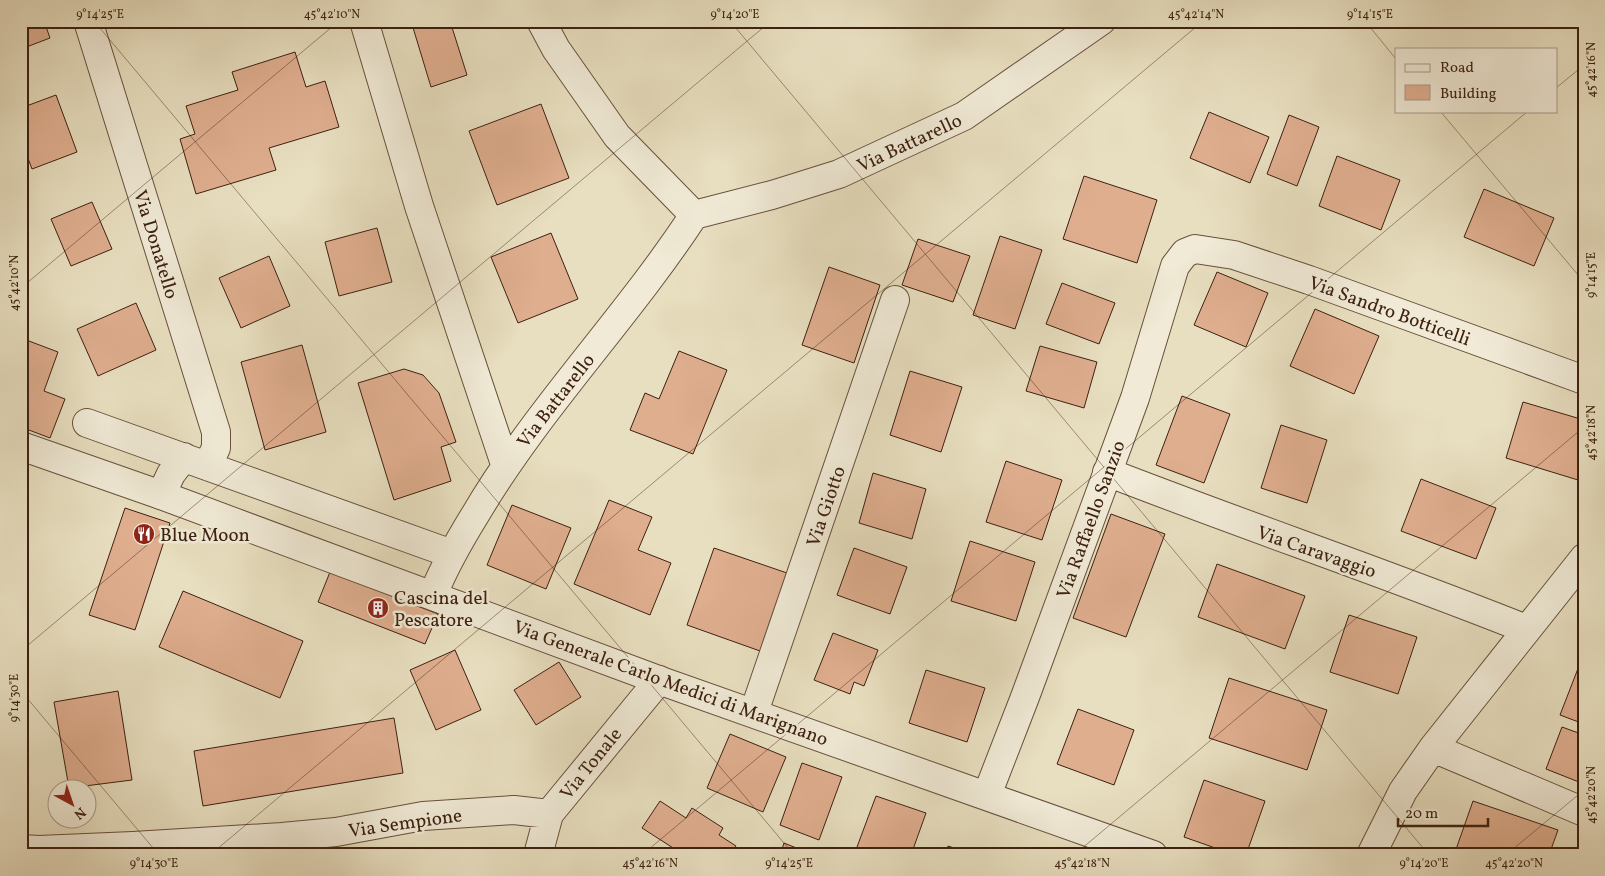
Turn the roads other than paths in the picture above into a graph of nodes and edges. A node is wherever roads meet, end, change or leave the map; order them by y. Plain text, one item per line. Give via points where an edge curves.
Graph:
1 (88, 21) edge
2 (364, 21) edge
3 (541, 21) edge
4 (1101, 21) edge
5 (694, 215) junction
6 (1195, 249) joint
7 (895, 300) dead end
8 (1584, 380) edge
9 (87, 423) dead end
10 (21, 446) edge
11 (195, 462) junction
12 (505, 464) junction
13 (1107, 472) junction
14 (161, 495) junction
15 (452, 554) junction
16 (1584, 558) edge
17 (433, 595) junction
18 (1526, 629) junction
19 (659, 680) junction
20 (754, 712) junction
21 (1432, 748) junction
22 (987, 795) junction
23 (1584, 812) edge
24 (548, 814) junction
25 (21, 848) edge
26 (538, 855) edge
27 (1153, 855) edge
28 (1371, 855) edge

1 - 11 street, Via Donatello via 216,432 216,448
2 - 12 street via 419,206
3 - 5 street via 556,49 617,136
4 - 5 street, Via Battarello via 964,116 839,174
5 - 12 street, Via Battarello via 655,273
6 - 8 street, Via Sandro Botticelli via 1234,255
6 - 13 street, Via Raffaello Sanzio via 1185,253 1175,266 1135,398
7 - 20 street, Via Giotto
9 - 11 street
10 - 14 street, Via Generale Carlo Medici di Marignano
11 - 14 street, Via Donatello via 171,474
11 - 15 street
12 - 15 street, Via Battarello
13 - 18 street, Via Caravaggio
13 - 22 street, Via Raffaello Sanzio
14 - 17 street, Via Generale Carlo Medici di Marignano
15 - 17 street, Via Battarello
16 - 18 street
17 - 19 street, Via Generale Carlo Medici di Marignano
18 - 21 street
19 - 20 street, Via Generale Carlo Medici di Marignano
19 - 24 street, Via Tonale
20 - 22 street, Via Generale Carlo Medici di Marignano
21 - 23 street
21 - 28 street via 1403,792
22 - 27 street, Via Generale Carlo Medici di Marignano
24 - 25 street, Via Sempione via 514,810 423,816 336,832 282,837 133,846
24 - 26 street, Via Tonale

